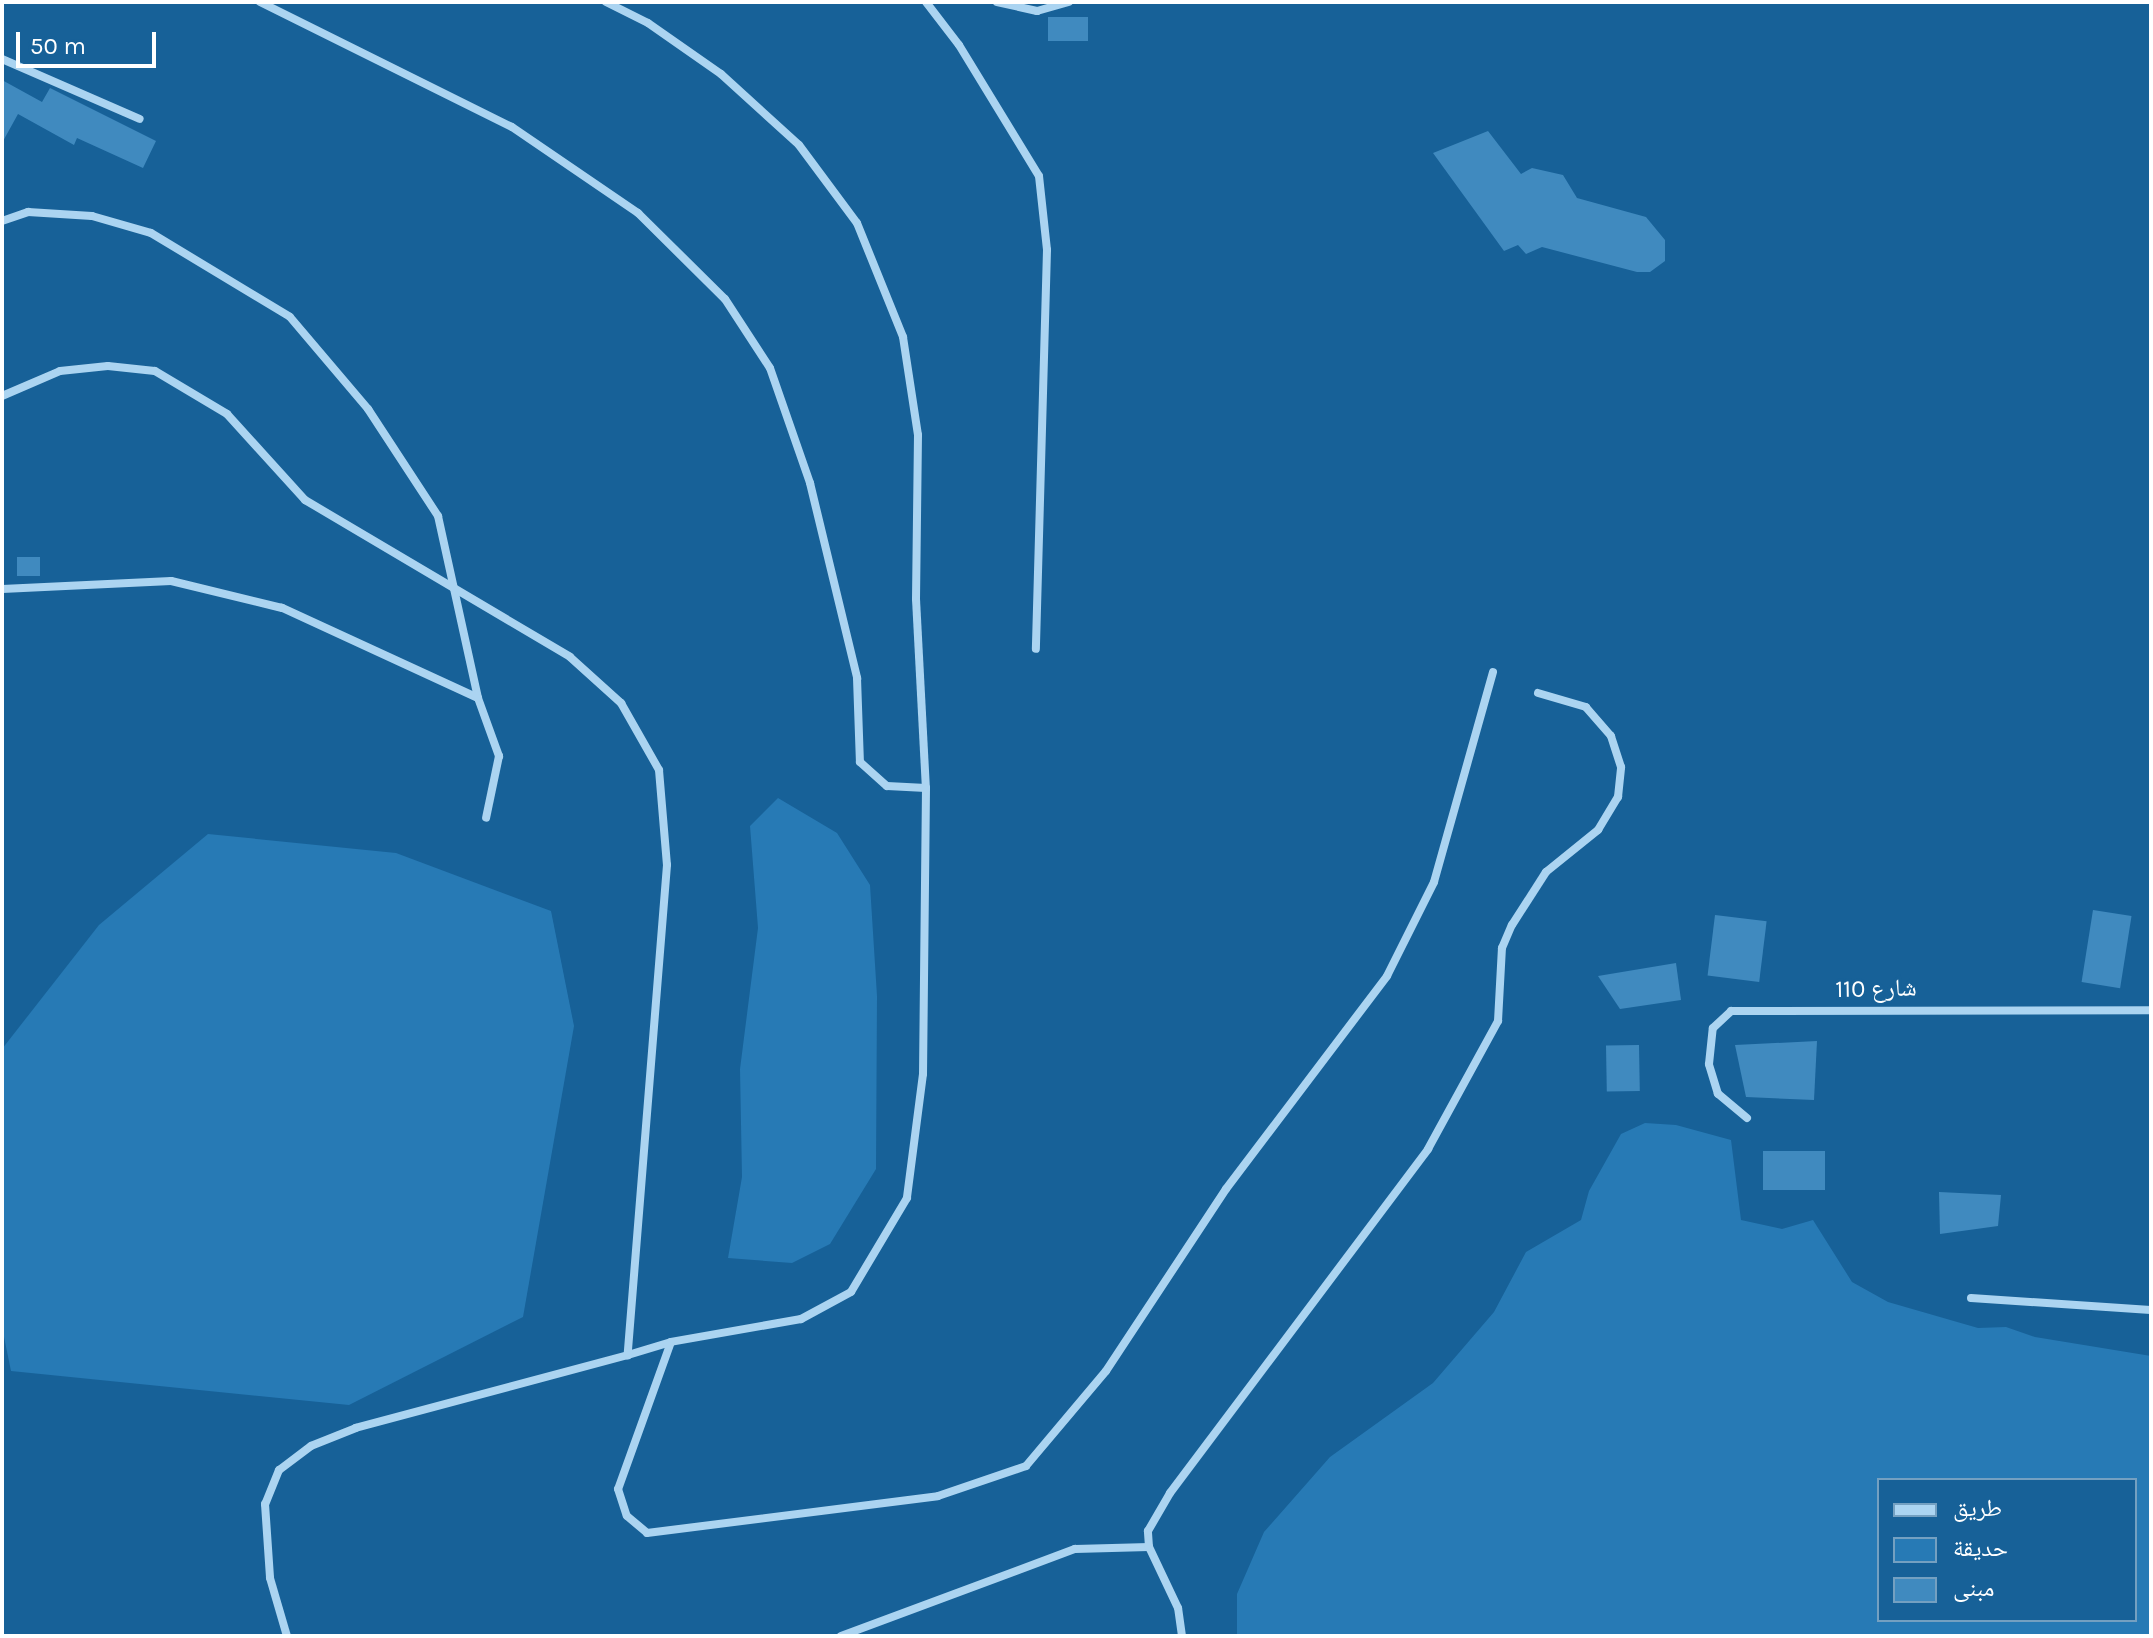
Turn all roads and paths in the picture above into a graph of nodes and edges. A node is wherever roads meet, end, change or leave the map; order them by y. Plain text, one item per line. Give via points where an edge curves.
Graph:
1 (260, 2) edge
2 (606, 2) edge
3 (926, 2) edge
4 (997, 2) edge
5 (1069, 2) edge
6 (2, 59) edge
7 (140, 119) dead end
8 (2, 221) edge
9 (2, 396) edge
10 (2, 589) edge
11 (454, 589) junction
12 (1036, 649) dead end
13 (1493, 672) dead end
14 (1538, 693) dead end
15 (478, 698) junction
16 (926, 788) junction
17 (486, 818) dead end
18 (2151, 1010) edge
19 (1747, 1118) dead end
20 (1971, 1298) dead end
21 (2151, 1310) edge
22 (671, 1342) junction
23 (628, 1355) junction
24 (1149, 1547) junction
25 (287, 1636) edge
26 (841, 1636) edge
27 (1182, 1636) edge

1 - 16 street via 512,127 638,213 725,299 770,368 810,483 857,678 860,762 887,786
2 - 16 street via 648,23 721,74 799,145 857,223 903,337 918,435 916,599
3 - 12 street via 959,45 1039,176 1047,250
4 - 5 street via 1037,11
6 - 7 street
8 - 11 street via 28,212 92,216 151,233 290,317 368,409 438,516
9 - 11 street via 60,371 108,366 155,371 227,414 305,500
10 - 15 street via 171,581 282,608
11 - 15 street
11 - 23 street via 570,657 621,703 659,770 667,865
13 - 22 street via 1434,882 1387,976 1226,1189 1106,1371 1026,1466 938,1496 647,1533 627,1516 618,1489
14 - 24 street via 1586,707 1611,736 1621,767 1618,797 1598,830 1546,872 1512,925 1502,948 1498,1021 1428,1149 1170,1493 1148,1531
15 - 17 street via 499,756
16 - 22 street via 923,1074 907,1198 851,1292 801,1319
18 - 19 street, شارع 110 via 1731,1011 1713,1028 1709,1064 1718,1094
20 - 21 street
22 - 23 street
23 - 25 street via 356,1428 311,1446 279,1470 265,1504 270,1578
24 - 26 street via 1075,1549
24 - 27 street via 1178,1608

